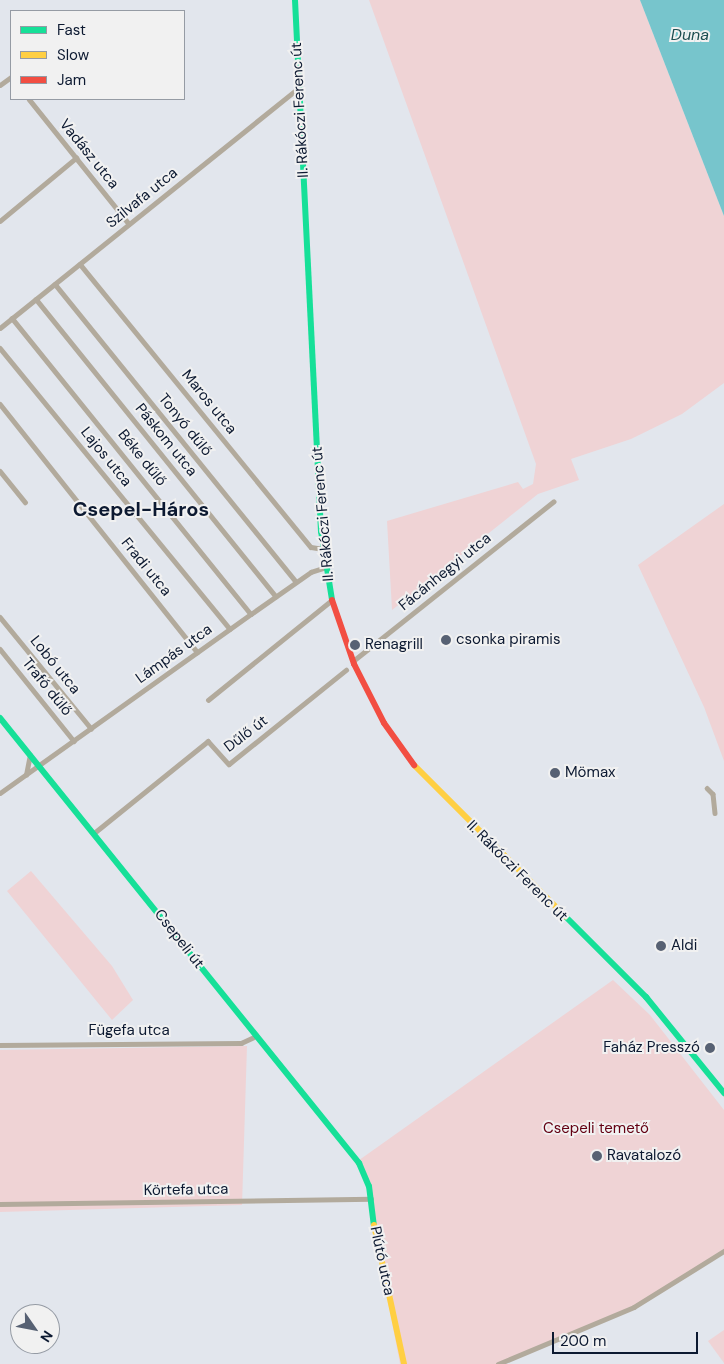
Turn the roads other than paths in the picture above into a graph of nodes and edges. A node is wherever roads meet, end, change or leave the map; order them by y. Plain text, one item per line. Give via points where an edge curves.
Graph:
1 (295, 0) edge
2 (10, 77) edge
3 (0, 85) edge
4 (299, 88) junction
5 (30, 100) edge
6 (76, 158) junction
7 (0, 221) edge
8 (129, 224) junction
9 (80, 264) junction
10 (55, 284) junction
11 (36, 299) junction
12 (12, 318) junction
13 (0, 328) edge
14 (0, 348) edge
15 (0, 404) edge
16 (0, 471) edge
17 (25, 502) dead end
18 (553, 502) dead end
19 (323, 549) junction
20 (326, 567) junction
21 (296, 582) junction
22 (276, 596) junction
23 (332, 600) junction
24 (251, 614) junction
25 (0, 617) edge
26 (230, 629) junction
27 (0, 649) edge
28 (197, 652) junction
29 (353, 662) junction
30 (346, 670) dead end
31 (208, 700) dead end
32 (0, 718) edge
33 (91, 728) junction
34 (74, 741) junction
35 (30, 755) junction
36 (39, 766) junction
37 (26, 775) junction
38 (706, 788) dead end
39 (0, 793) edge
40 (715, 814) dead end
41 (94, 832) junction
42 (256, 1036) junction
43 (0, 1045) edge
44 (724, 1093) edge
45 (357, 1161) joint
46 (371, 1199) junction
47 (0, 1204) edge
48 (724, 1251) edge
49 (404, 1364) edge
50 (498, 1364) edge

1 - 4 main road, II. Rákóczi Ferenc út
2 - 3 street
4 - 8 street, Szilvafa utca
4 - 19 main road, II. Rákóczi Ferenc út
5 - 6 street, Vadász utca
6 - 7 street
6 - 8 street, Vadász utca
8 - 9 street, Szilvafa utca
9 - 10 street, Szilvafa utca
9 - 19 street, Maros utca via 311,547
10 - 11 street, Szilvafa utca
10 - 21 street, Tonyó dűlő
11 - 12 street, Szilvafa utca
11 - 22 street, Páskom utca
12 - 13 street, Szilvafa utca
12 - 24 street, Béke dűlő
14 - 26 street, Lajos utca
15 - 28 street, Fradi utca
16 - 17 street
18 - 29 street, Fácánhegyi utca
19 - 20 main road, II. Rákóczi Ferenc út
20 - 21 street, Lámpás utca
20 - 23 main road, II. Rákóczi Ferenc út
21 - 22 street, Lámpás utca
22 - 24 street, Lámpás utca
23 - 29 main road, II. Rákóczi Ferenc út
23 - 31 street
24 - 26 street, Lámpás utca
25 - 33 street, Lobó utca
26 - 28 street, Lámpás utca
27 - 34 street, Trafó dűlő
28 - 33 street, Lámpás utca
29 - 44 main road, II. Rákóczi Ferenc út via 384,723 419,772 646,997
30 - 41 street, Dűlő út via 230,764 208,741
32 - 35 main road, Csepeli út
33 - 34 street, Lámpás utca
34 - 36 street, Lámpás utca
35 - 36 main road, Csepeli út
35 - 37 street
36 - 37 street, Lámpás utca
36 - 41 main road, Csepeli út
37 - 39 street, Lámpás utca
38 - 40 street via 713,794
41 - 42 main road, Csepeli út
42 - 43 street, Fügefa utca via 241,1043
42 - 45 main road, Csepeli út
45 - 46 main road, Plútó utca
46 - 47 street, Körtefa utca
46 - 49 main road, Plútó utca via 376,1239
48 - 50 street via 634,1308

